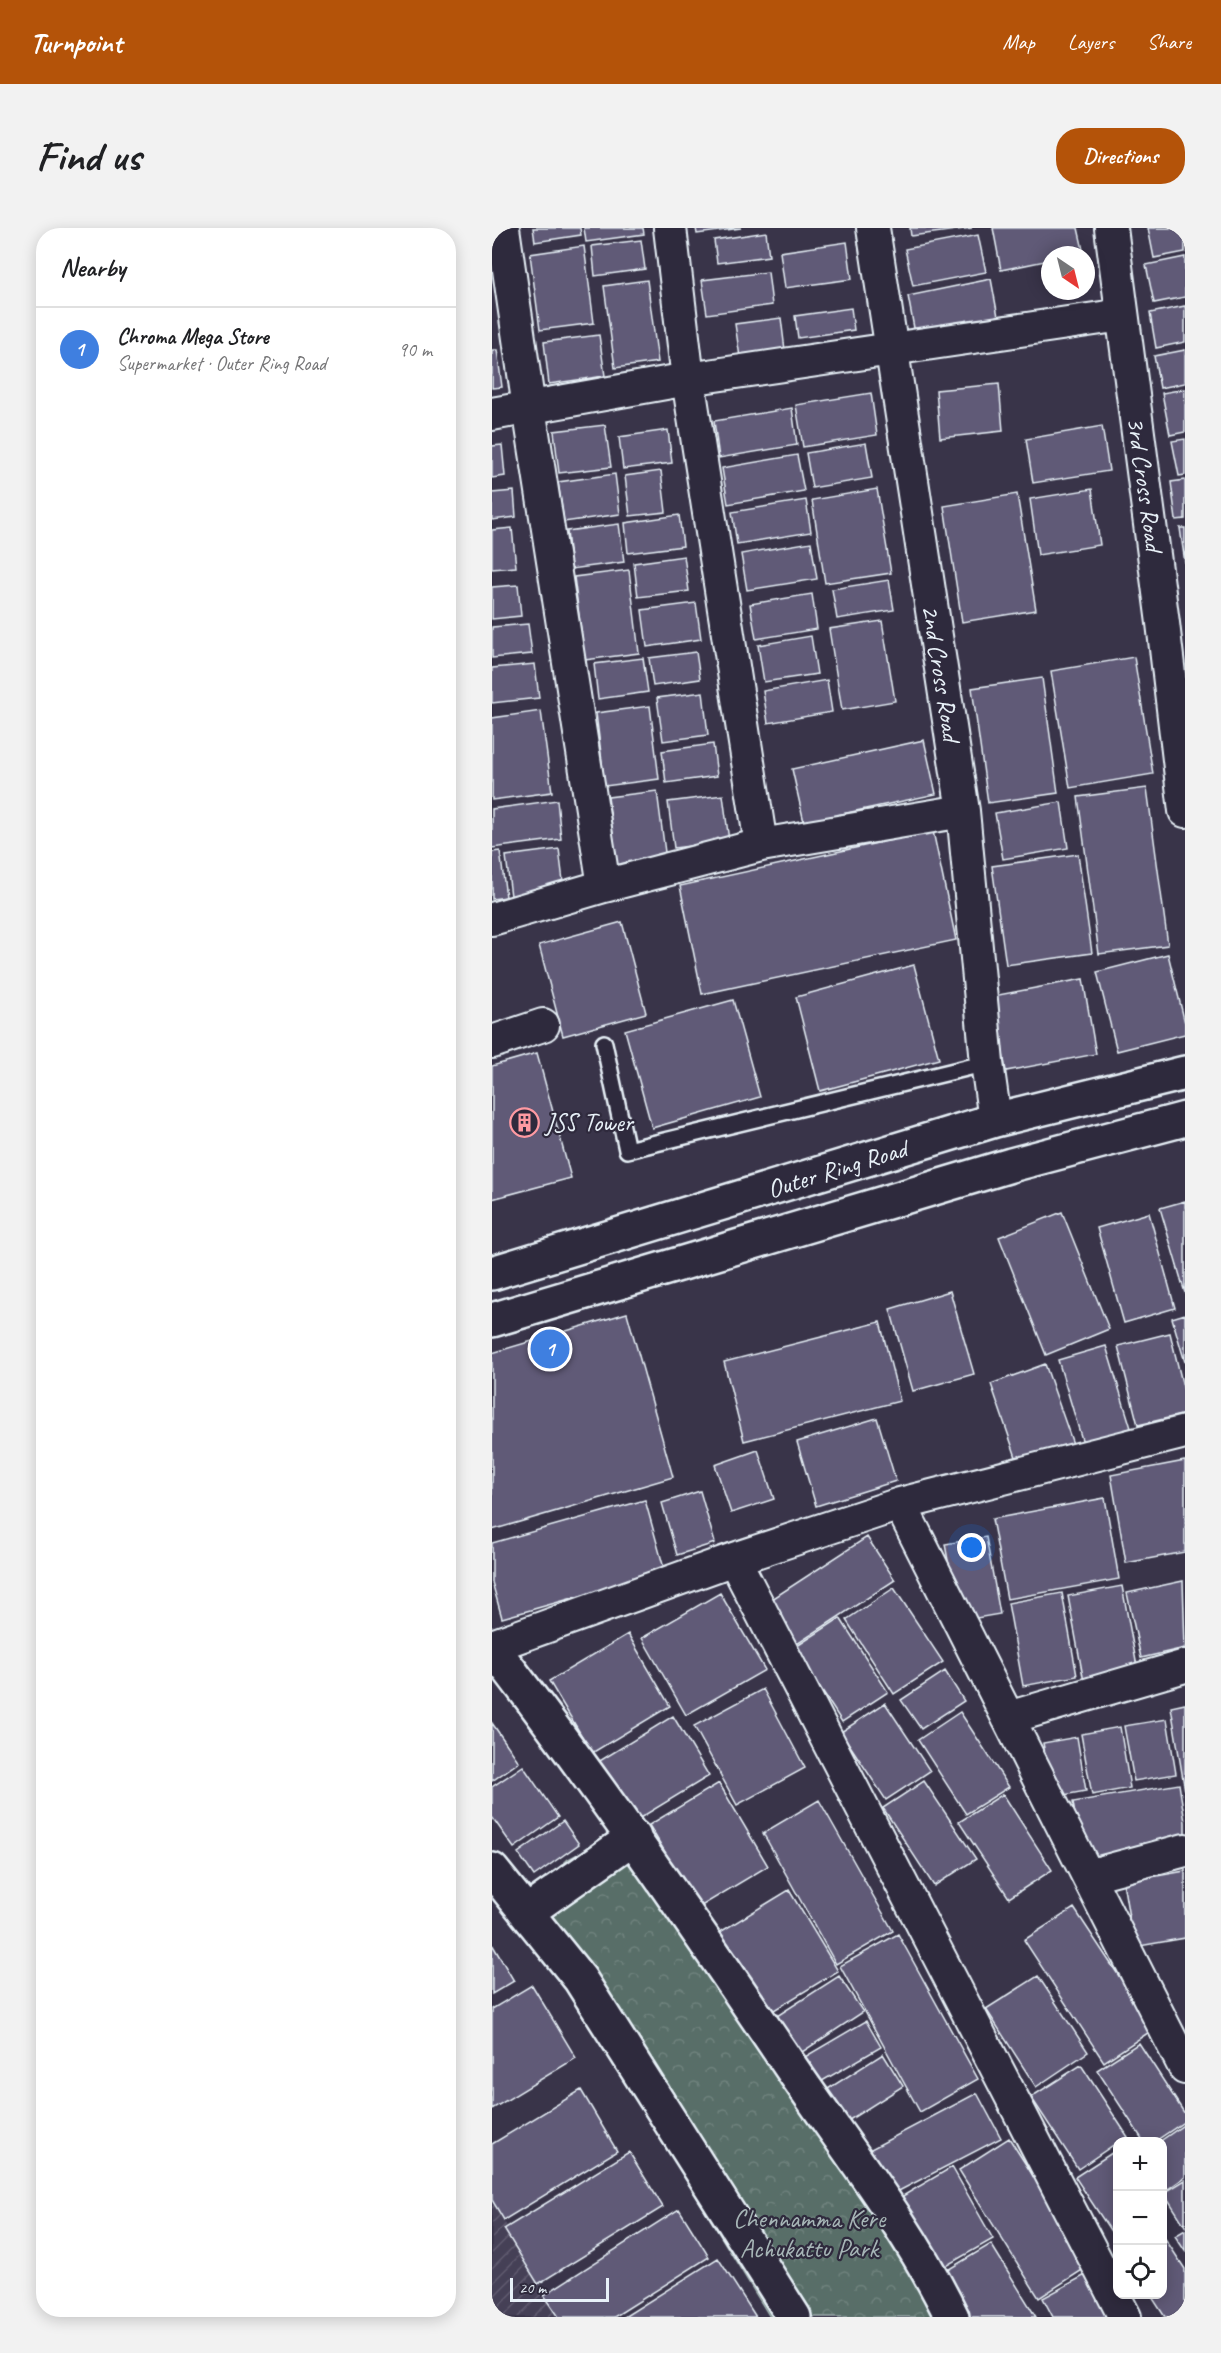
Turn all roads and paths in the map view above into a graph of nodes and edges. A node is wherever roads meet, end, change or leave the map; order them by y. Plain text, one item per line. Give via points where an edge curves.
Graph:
1 (503, 228) edge
2 (670, 228) edge
3 (873, 228) edge
4 (1111, 228) edge
5 (1122, 315) junction
6 (891, 350) junction
7 (688, 379) junction
8 (529, 408) junction
9 (492, 414) edge
10 (1174, 621) edge
11 (1185, 807) edge
12 (963, 811) junction
13 (1185, 811) edge
14 (761, 845) junction
15 (604, 886) junction
16 (492, 919) edge
17 (543, 1026) dead end
18 (492, 1042) edge
19 (604, 1043) dead end
20 (987, 1063) junction
21 (1185, 1073) edge
22 (1185, 1119) edge
23 (995, 1120) junction
24 (492, 1273) edge
25 (492, 1320) edge
26 (1185, 1432) edge
27 (900, 1504) junction
28 (734, 1558) junction
29 (492, 1647) edge
30 (1185, 1666) edge
31 (1008, 1718) junction
32 (634, 1837) junction
33 (1185, 1850) edge
34 (492, 1870) edge
35 (1088, 1876) junction
36 (527, 1912) junction
37 (1173, 2019) edge
38 (1185, 2068) edge
39 (794, 2317) edge
40 (952, 2317) edge
41 (1125, 2317) edge

1 - 8 street
2 - 7 street
3 - 6 street, 2nd Cross Road
4 - 5 street, 3rd Cross Road
5 - 6 street
5 - 10 street, 3rd Cross Road
6 - 7 street
6 - 12 street, 2nd Cross Road
7 - 8 street
7 - 14 street
8 - 9 street
8 - 15 street
10 - 11 street, 3rd Cross Road
11 - 13 street, 3rd Cross Road
12 - 14 street
12 - 20 street, 2nd Cross Road
14 - 15 street
15 - 16 street
17 - 18 street
19 - 20 lane via 627,1150
20 - 23 street, 2nd Cross Road
21 - 23 main road, Outer Ring Road
22 - 25 main road, Outer Ring Road via 1011,1165
23 - 24 main road, Outer Ring Road
26 - 27 street
27 - 28 street
27 - 31 street
28 - 29 street
28 - 41 street
29 - 32 main road
30 - 31 street
31 - 35 street
32 - 36 main road
32 - 40 main road via 912,2244
33 - 35 street
34 - 36 main road
35 - 37 street
36 - 39 main road via 580,1979
37 - 38 street

